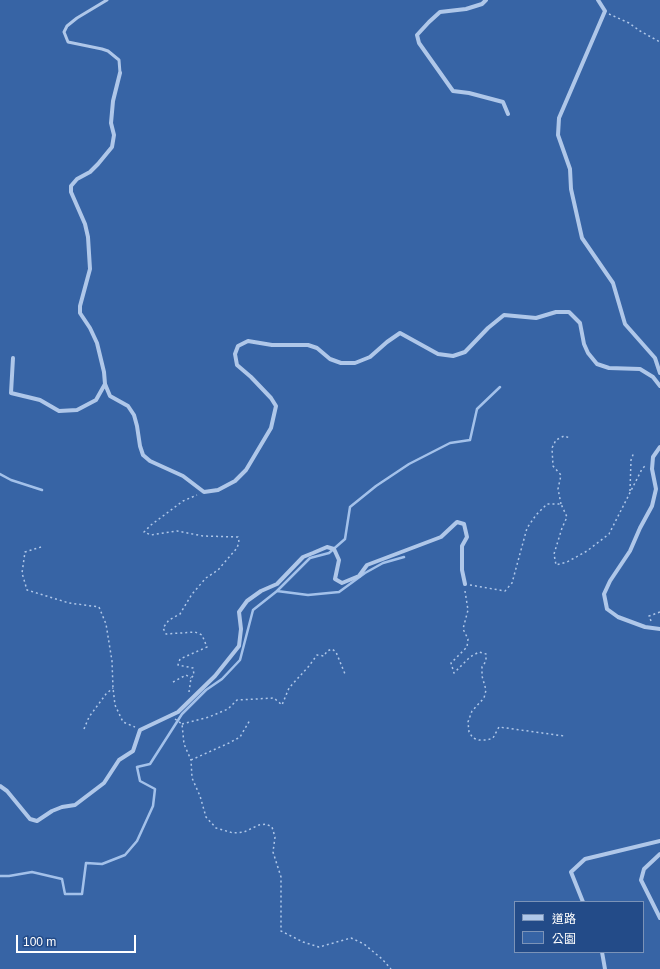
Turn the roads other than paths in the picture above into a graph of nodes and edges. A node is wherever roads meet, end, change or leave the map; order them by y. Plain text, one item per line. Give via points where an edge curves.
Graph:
1 (107, 0) edge
2 (486, 0) edge
3 (598, 0) edge
4 (120, 73) joint
5 (508, 114) dead end
6 (13, 358) dead end
7 (660, 373) edge
8 (105, 384) junction
9 (660, 386) edge
10 (660, 447) edge
11 (465, 584) road end
12 (660, 629) edge
13 (0, 786) edge
14 (660, 841) edge
15 (660, 854) edge
16 (583, 901) edge
17 (660, 918) edge
18 (602, 953) edge
19 (605, 969) edge

1 - 4 lane via 77,18 64,32 68,42 108,51 119,60
2 - 5 street via 482,4 440,12 417,35 419,43 454,91 503,102
3 - 7 street via 604,11 559,118 558,135 570,169 571,189 582,238 613,283 625,324 655,358
4 - 8 street via 113,101 112,147 90,172 77,179 71,186 88,237 90,269 80,313 97,344
6 - 8 street via 11,393 40,400 59,411 77,410 96,400
8 - 9 street via 110,396 128,406 134,415 144,455 150,461 183,476 204,492 218,490 235,481 246,470 274,418 276,406 271,398 237,365 235,354 238,346 248,341 272,345 308,345 317,348 330,359 341,363 355,363 370,357 400,333 438,354 453,356 465,352 504,315 536,318 556,312 569,312 580,323 584,344 597,364 609,368 640,369 654,377
10 - 12 street via 652,457 656,489 652,506 630,551 610,580 604,594 607,608 618,617 645,627
11 - 13 street via 462,546 467,537 464,524 457,522 441,537 367,564 359,576 342,584 335,579 339,560 334,549 327,547 303,557 277,584 261,591 239,612 239,646 215,676 178,712 140,730 133,751 119,760 104,783 75,805 52,811 37,821 30,820
14 - 16 street via 585,859 572,872
15 - 17 street via 644,869 641,880
18 - 19 street

